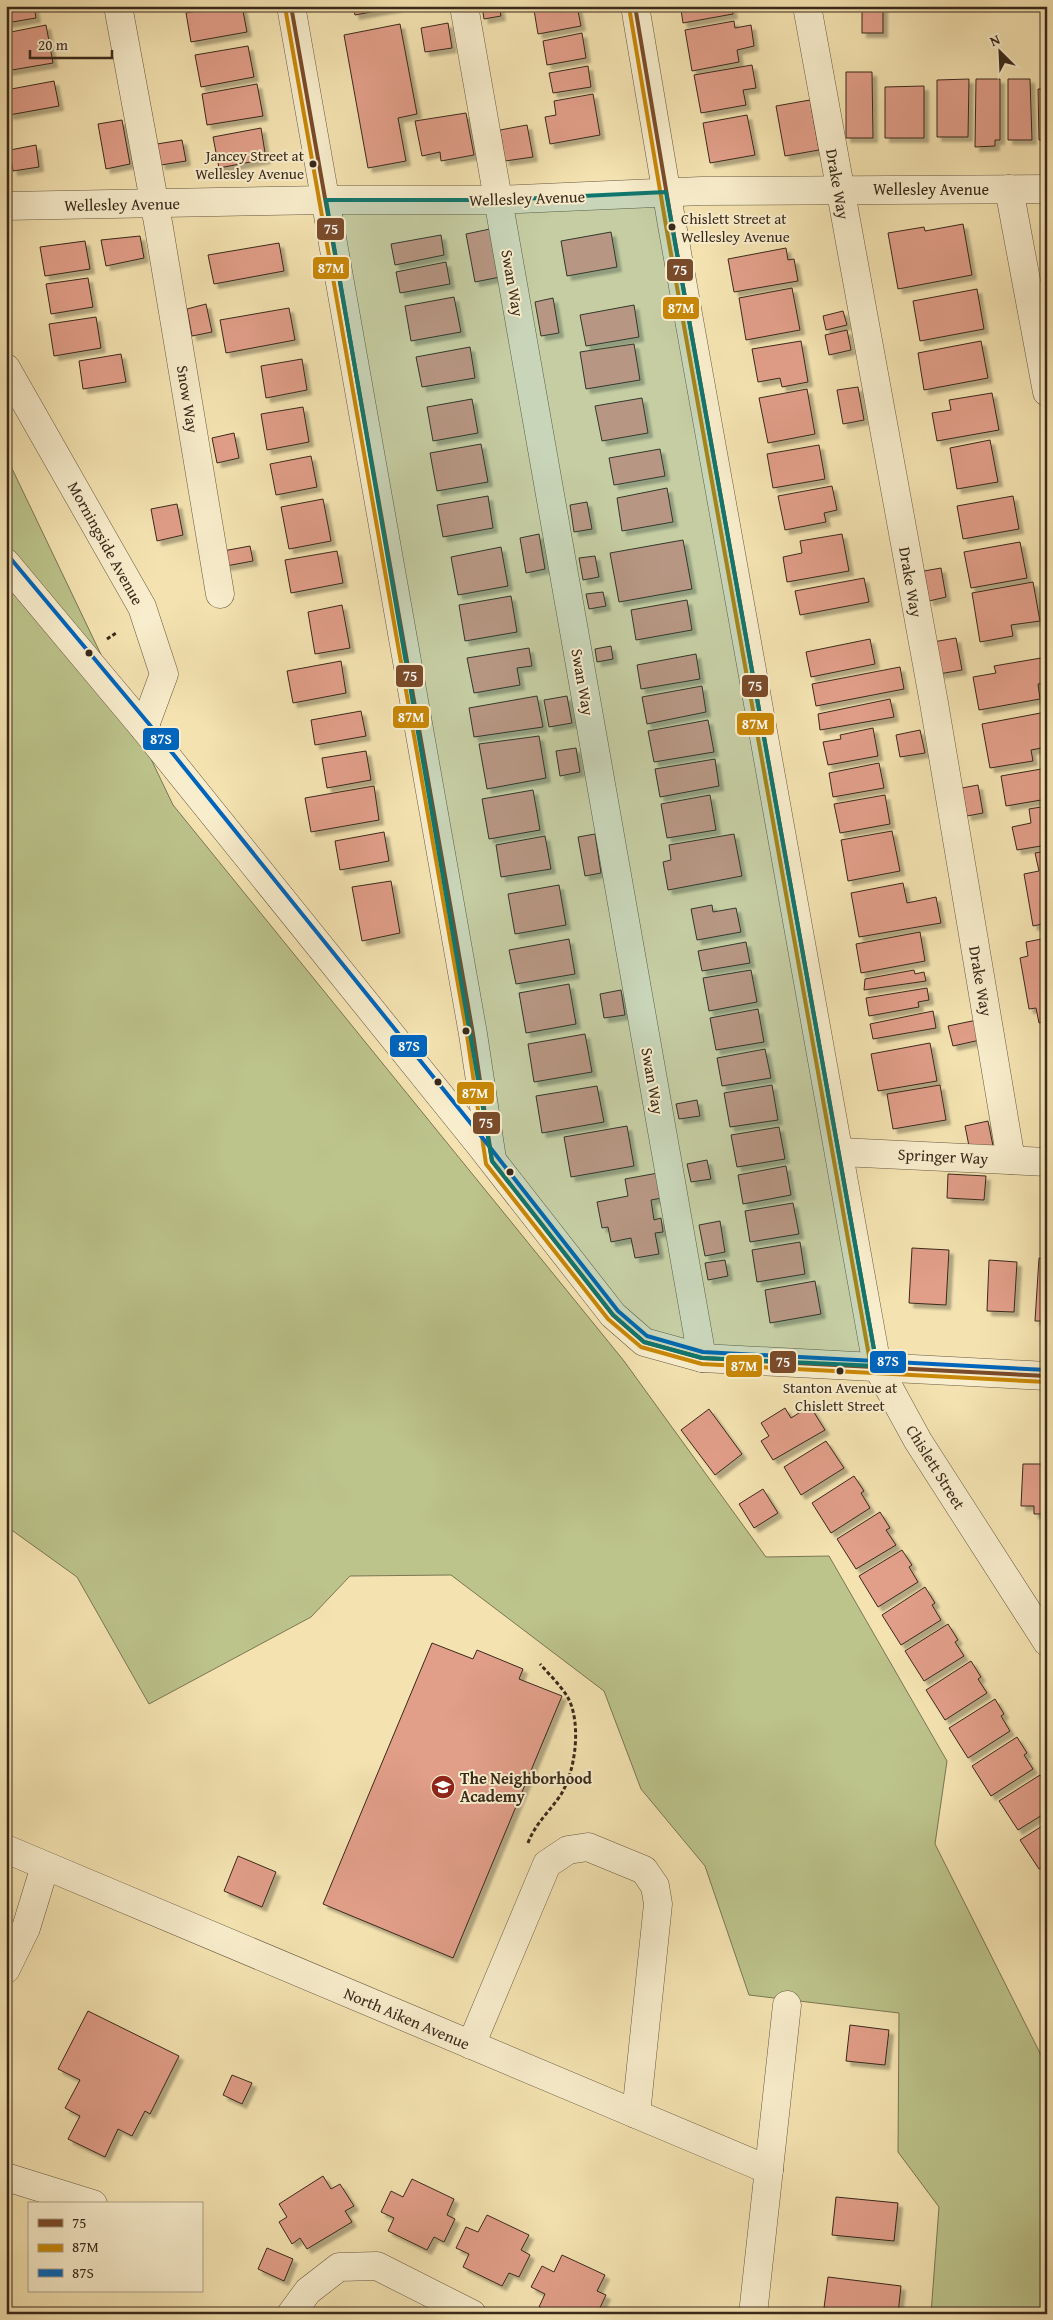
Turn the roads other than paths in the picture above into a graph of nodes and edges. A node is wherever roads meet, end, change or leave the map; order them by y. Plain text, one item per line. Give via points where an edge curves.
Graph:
1 (118, 6) edge
2 (292, 6) edge
3 (464, 6) edge
4 (635, 6) edge
5 (807, 6) edge
6 (839, 189) junction
7 (1009, 189) junction
8 (1047, 189) edge
9 (666, 192) junction
10 (326, 200) junction
11 (498, 200) junction
12 (155, 203) junction
13 (6, 206) edge
14 (6, 368) edge
15 (1047, 392) edge
16 (6, 563) edge
17 (220, 594) dead end
18 (144, 728) junction
19 (840, 1152) junction
20 (492, 1160) junction
21 (1011, 1160) junction
22 (1047, 1162) edge
23 (702, 1358) junction
24 (877, 1366) junction
25 (1047, 1376) edge
26 (1047, 1642) edge
27 (6, 1849) edge
28 (45, 1866) junction
29 (6, 1970) edge
30 (787, 2005) dead end
31 (471, 2045) junction
32 (636, 2114) junction
33 (769, 2170) junction
34 (6, 2176) edge
35 (87, 2202) edge
36 (291, 2314) edge
37 (472, 2314) edge
38 (753, 2314) edge

1 - 12 street, Snow Way
2 - 10 street
3 - 11 street, Swan Way
4 - 9 street, Chislett Street
5 - 6 street, Drake Way
6 - 7 street, Wellesley Avenue
6 - 9 street, Wellesley Avenue
6 - 21 street, Drake Way via 932,693
7 - 8 street, Wellesley Avenue
7 - 15 street
9 - 11 street, Wellesley Avenue
9 - 19 street, Chislett Street
10 - 11 street, Wellesley Avenue
10 - 12 street, Wellesley Avenue
10 - 20 street via 473,1034
11 - 23 street, Swan Way
12 - 13 street, Wellesley Avenue
12 - 17 street, Snow Way
14 - 18 street, Morningside Avenue via 142,607 164,674
16 - 18 street
18 - 20 street
19 - 21 street, Springer Way
19 - 24 street, Chislett Street
20 - 23 street via 613,1315 644,1342
21 - 22 street, Springer Way
23 - 24 street
24 - 25 street
24 - 26 street, Chislett Street via 918,1441
27 - 28 street, North Aiken Avenue
28 - 29 street via 26,1928
28 - 31 street, North Aiken Avenue
30 - 33 street
31 - 32 street, North Aiken Avenue
31 - 32 street via 547,1864 568,1850 588,1847 644,1870 655,1886 658,1904
32 - 33 street, North Aiken Avenue
33 - 38 street
34 - 35 street
36 - 37 street via 308,2291 339,2267 377,2266

